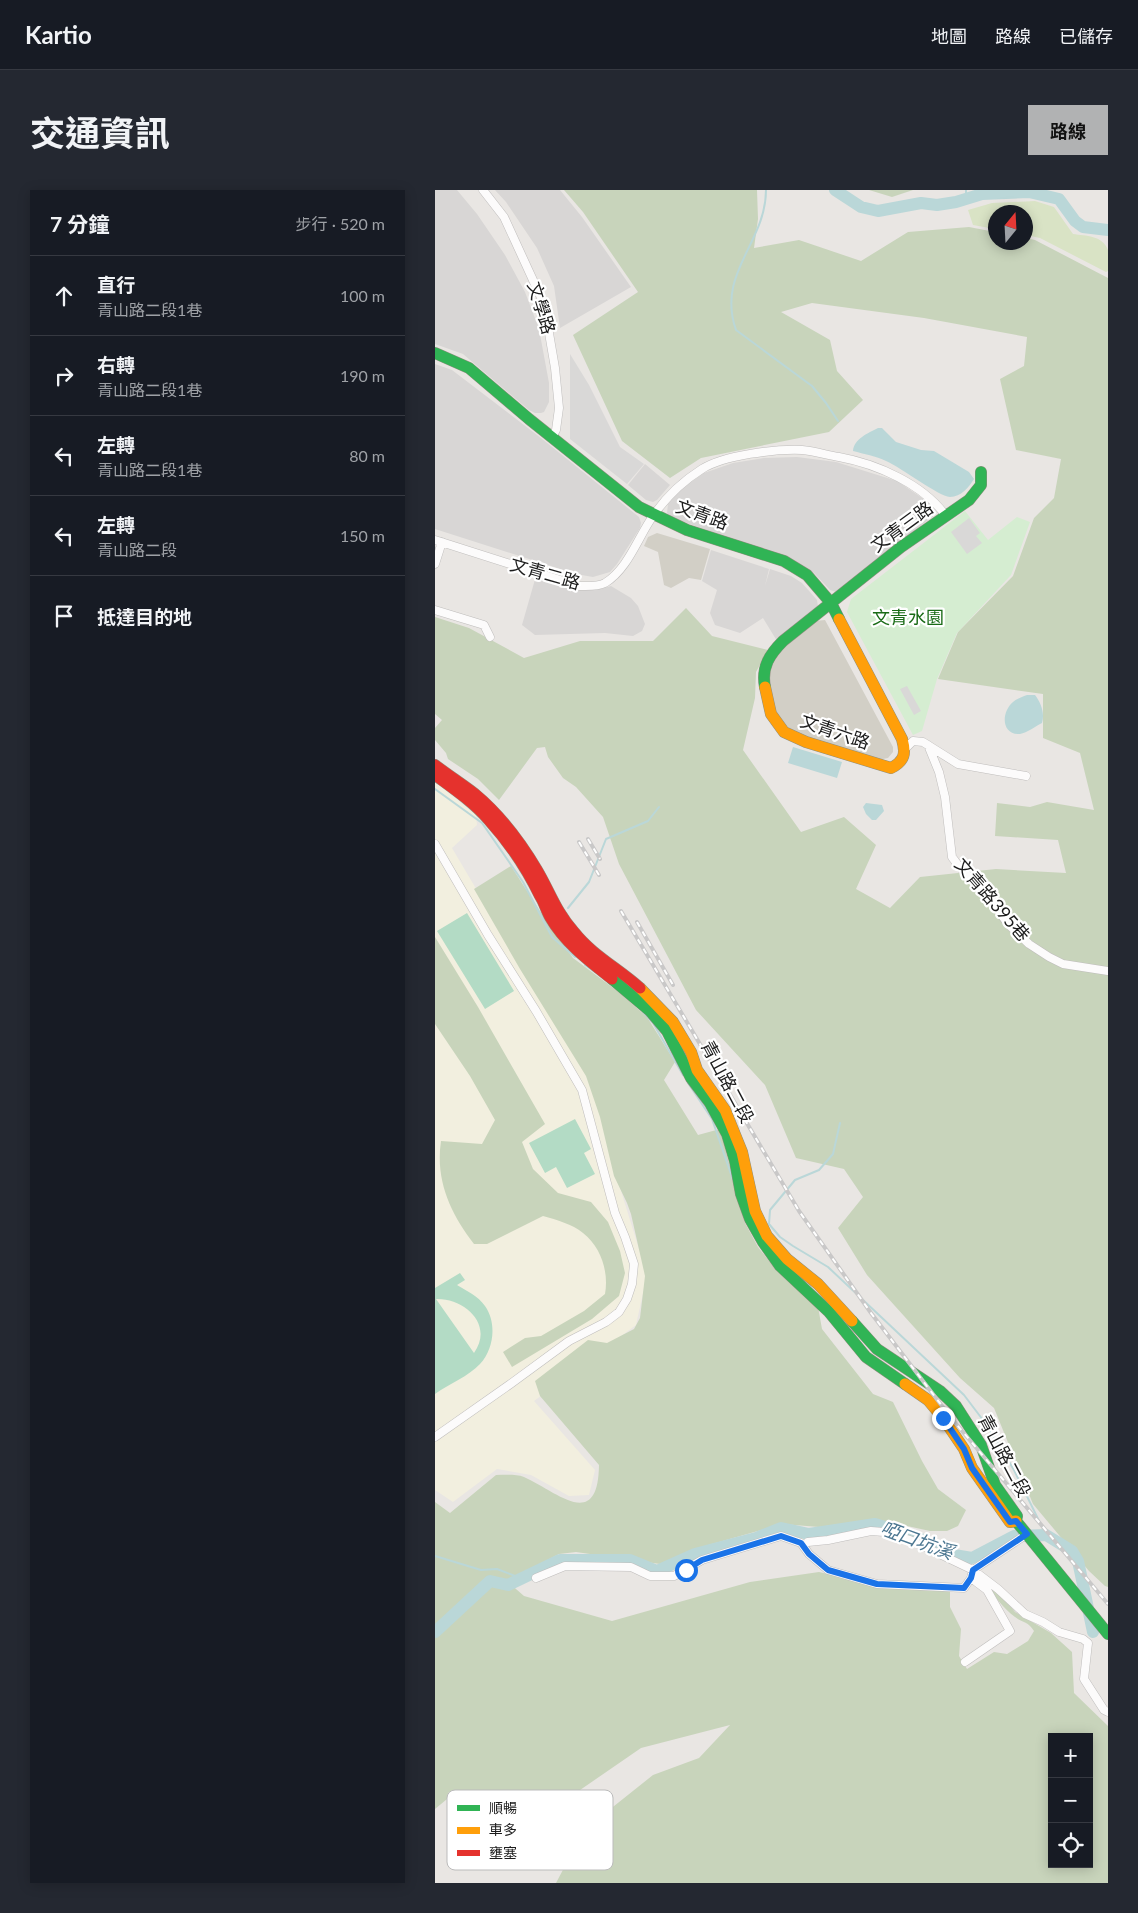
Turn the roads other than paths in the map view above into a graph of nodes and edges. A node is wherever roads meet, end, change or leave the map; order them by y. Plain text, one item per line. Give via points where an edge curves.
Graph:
1 (483, 190) edge
2 (435, 353) edge
3 (552, 436) junction
4 (981, 472) dead end
5 (653, 515) junction
6 (946, 516) junction
7 (438, 541) edge
8 (435, 564) edge
9 (831, 603) junction
10 (435, 610) edge
11 (490, 637) dead end
12 (928, 746) junction
13 (905, 748) junction
14 (435, 765) edge
15 (435, 775) edge
16 (1026, 776) dead end
17 (435, 844) edge
18 (1108, 971) edge
19 (435, 1436) edge
20 (1016, 1521) junction
21 (1027, 1534) junction
22 (807, 1542) dead end
23 (972, 1574) junction
24 (536, 1578) dead end
25 (1108, 1634) edge
26 (965, 1662) dead end
27 (1108, 1712) edge

1 - 3 street, 文學路 via 504,217 544,304 559,408
2 - 3 street, 文青路 via 469,368
3 - 5 street, 文青路
4 - 6 street, 文青三路 via 978,490
5 - 6 street, 文青二路 via 678,486 704,468 742,456 802,450 855,460 894,475 931,498
5 - 7 street, 文青二路 via 622,566 603,584 591,586 547,577
5 - 9 street, 文青路 via 702,535 784,561 807,575
6 - 9 street, 文青三路
7 - 8 street
9 - 13 street, 文青路
9 - 13 street, 文青六路 via 772,652 763,676 771,714 784,732 795,738 891,768 900,765
10 - 11 street via 484,625
12 - 13 street via 913,741
12 - 16 street via 957,764
12 - 18 street, 文青路395巷 via 939,772 952,857 958,865 1029,944 1063,964
14 - 20 street, 青山路二段 via 475,794 493,812 527,855 556,909 574,933 638,986 673,1022 691,1052 697,1070 725,1110 742,1152 755,1211 767,1236 818,1284 877,1349 940,1391 956,1406 981,1445 995,1485 1017,1516
15 - 20 street, 青山路二段 via 489,820 521,863 550,917 568,941 650,1011 667,1031 691,1078 710,1102 727,1134 749,1220 780,1266 829,1312 866,1357 928,1400 955,1433 972,1468 1010,1522
17 - 19 street via 582,1090 615,1213 634,1264 632,1284 619,1312 569,1341
20 - 21 street
21 - 23 street
21 - 25 street
22 - 23 street via 871,1531 884,1532 910,1540
23 - 24 street via 964,1588 877,1584 828,1570 801,1543 781,1536 702,1560 674,1576 650,1576 631,1567 565,1566
23 - 26 street via 987,1590 1010,1631
23 - 27 street via 998,1589 1025,1614 1088,1643 1084,1679

